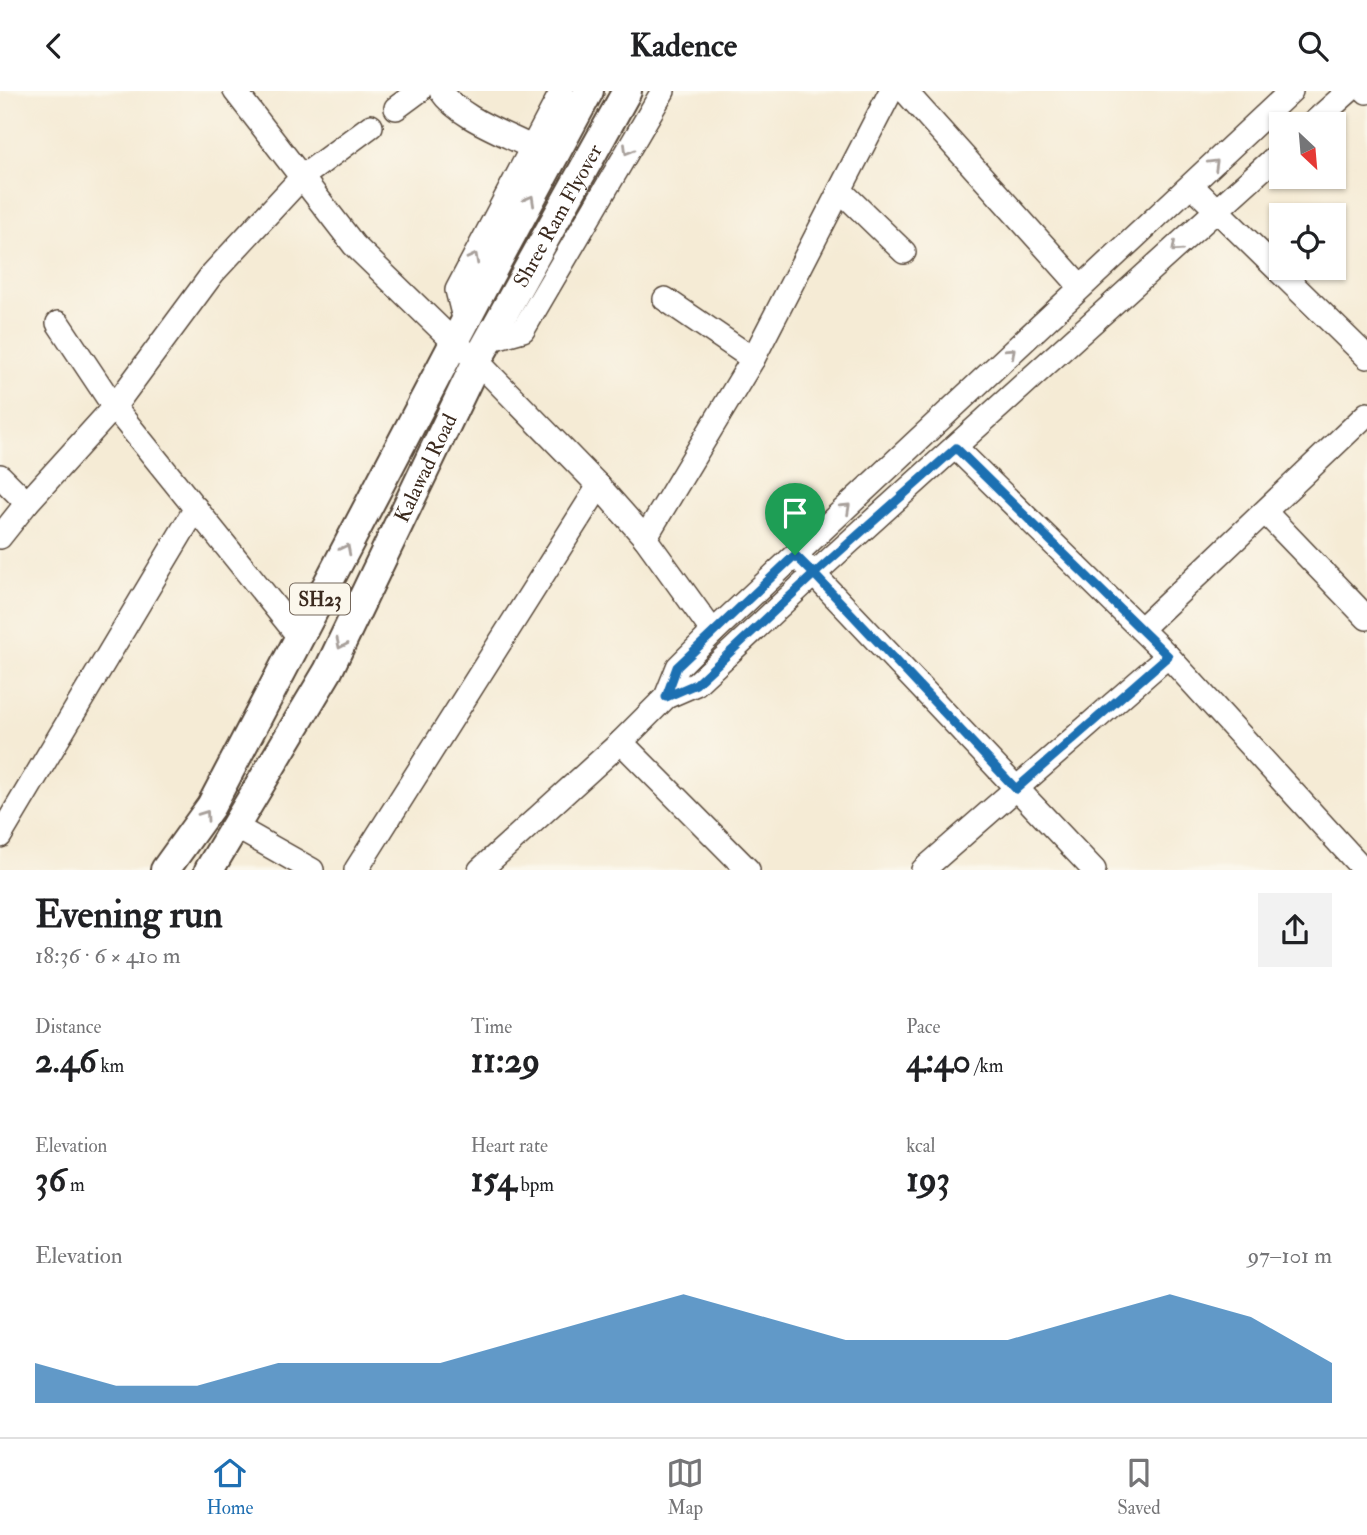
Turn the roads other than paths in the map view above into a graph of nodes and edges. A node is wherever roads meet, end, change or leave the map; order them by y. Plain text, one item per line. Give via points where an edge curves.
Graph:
1 (235, 91) edge
2 (419, 91) edge
3 (441, 91) edge
4 (562, 91) edge
5 (589, 91) edge
6 (627, 91) edge
7 (663, 91) edge
8 (891, 91) edge
9 (905, 91) edge
10 (1291, 91) edge
11 (1349, 91) edge
12 (396, 108) dead end
13 (1325, 112) edge
14 (371, 126) dead end
15 (533, 148) junction
16 (1269, 163) edge
17 (302, 177) junction
18 (1192, 186) junction
19 (840, 190) junction
20 (1217, 210) junction
21 (904, 252) dead end
22 (1081, 286) junction
23 (665, 299) dead end
24 (58, 323) dead end
25 (459, 332) junction
26 (483, 350) junction
27 (1367, 357) edge
28 (753, 359) junction
29 (114, 407) junction
30 (1367, 414) edge
31 (956, 448) junction
32 (0, 476) edge
33 (599, 486) junction
34 (27, 503) junction
35 (196, 508) junction
36 (1265, 512) junction
37 (0, 537) edge
38 (645, 538) junction
39 (795, 555) junction
40 (814, 574) junction
41 (1367, 618) edge
42 (1141, 629) junction
43 (713, 632) junction
44 (300, 639) junction
45 (1168, 656) junction
46 (666, 697) junction
47 (621, 742) junction
48 (1016, 789) junction
49 (236, 827) junction
50 (0, 836) edge
51 (165, 870) edge
52 (209, 870) edge
53 (312, 870) edge
54 (356, 870) edge
55 (480, 870) edge
56 (748, 870) edge
57 (923, 870) edge
58 (1094, 870) edge
59 (1364, 870) edge

1 - 17 street
2 - 12 street
3 - 15 street via 463,112
4 - 15 street
25 -> 5 main road, Shree Ram Flyover
6 - 26 main road, Shree Ram Flyover
7 -> 26 street via 523,330
8 - 19 street
9 - 22 street
18 -> 10 street
11 - 13 street
14 - 17 street
25 -> 15 street via 457,290
16 - 20 street
17 - 25 street via 354,245
17 - 29 street via 213,273
18 - 20 street
18 - 22 street
19 - 21 street
19 - 28 street
20 - 27 street
20 -> 31 street
39 -> 22 street
23 - 28 street
24 - 29 street
25 - 26 street
44 -> 25 main road, Kalawad Road / SH23
26 - 33 street
26 -> 49 main road, Kalawad Road / SH23 via 328,671
28 - 38 street
29 - 34 street
29 - 35 street
30 - 36 street
31 - 40 street
31 - 42 street
32 - 34 street
33 - 38 street
33 - 54 street
34 - 37 street
35 - 44 street
35 - 50 street
36 - 41 street
36 - 42 street
38 - 43 street
39 - 40 street
39 - 43 street
40 - 46 street via 696,684
40 - 48 street
42 - 45 street
43 - 46 street via 677,667
51 -> 44 main road, Kalawad Road / SH23 via 211,806
45 - 48 street
45 - 59 street
46 - 47 street
47 - 55 street
47 - 56 street
48 - 57 street
48 - 58 street
49 - 52 main road, Kalawad Road / SH23
49 - 53 street

